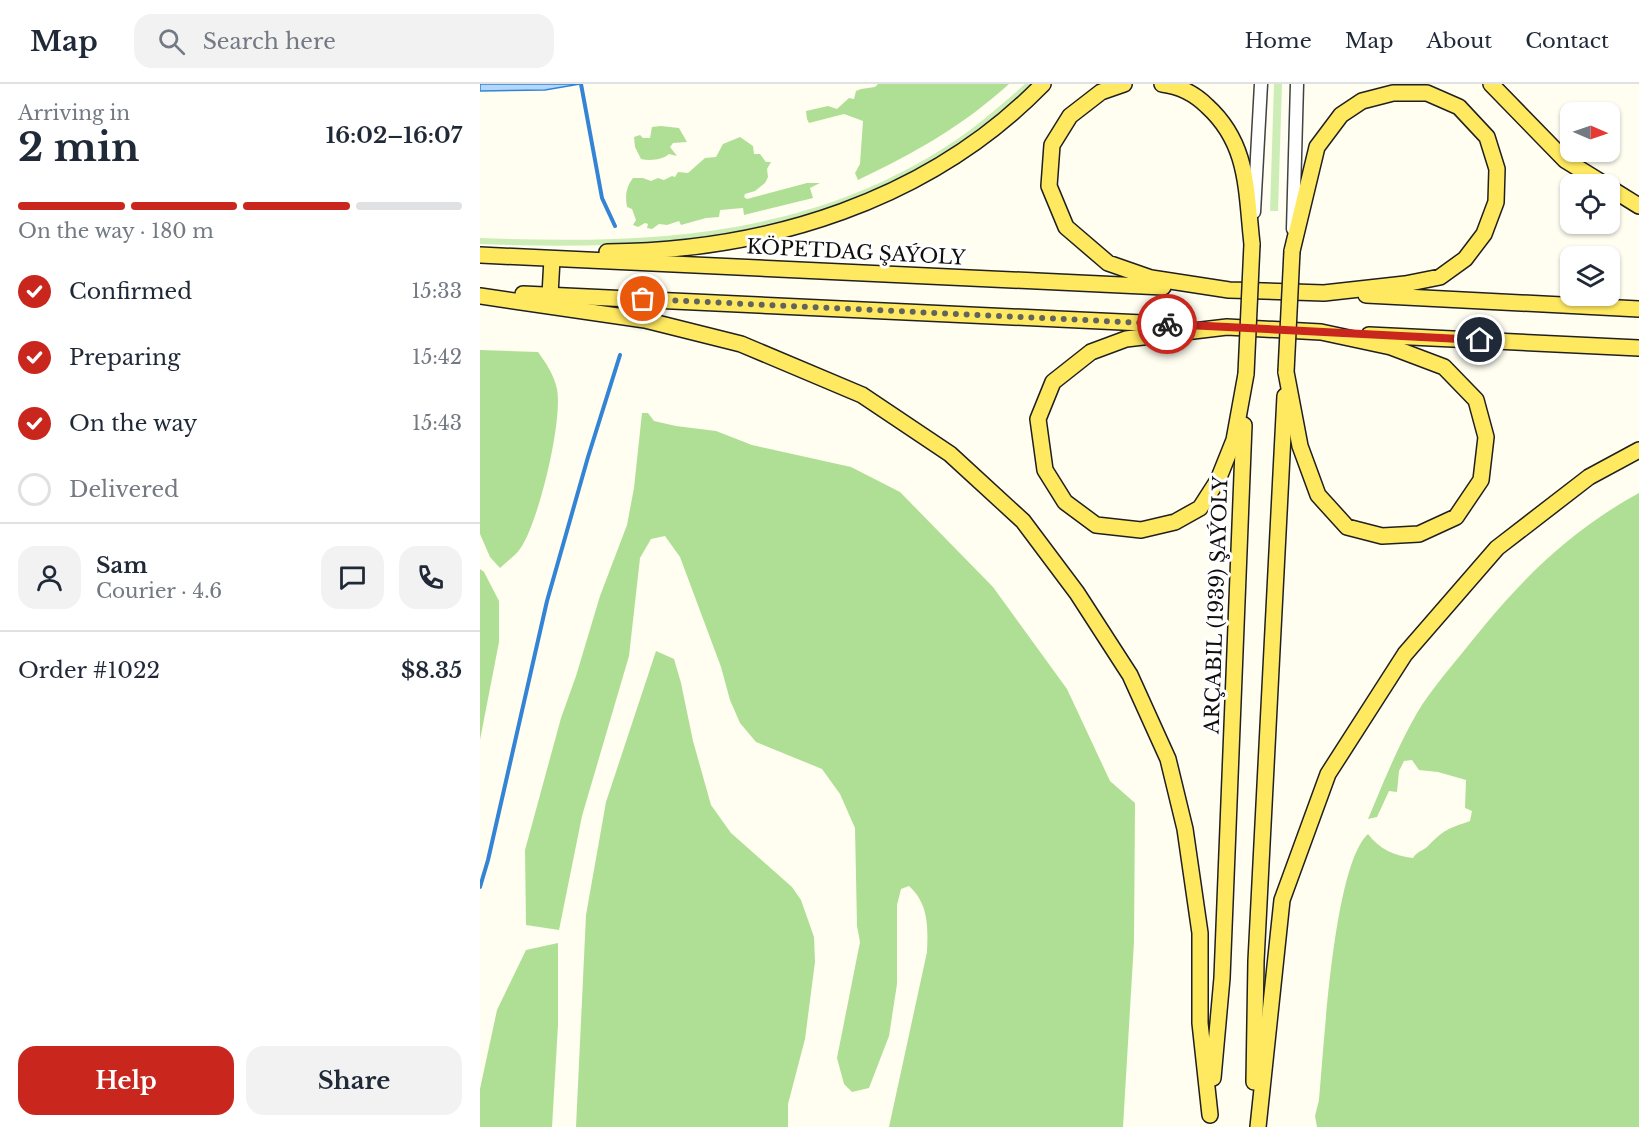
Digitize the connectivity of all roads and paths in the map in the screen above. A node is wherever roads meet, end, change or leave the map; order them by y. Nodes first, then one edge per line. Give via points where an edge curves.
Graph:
1 (1043, 84) edge
2 (1124, 84) edge
3 (1162, 84) edge
4 (1261, 84) edge
5 (1297, 84) edge
6 (1491, 84) edge
7 (1588, 174) edge
8 (1620, 195) edge
9 (1639, 207) edge
10 (1252, 244) junction
11 (1292, 251) junction
12 (480, 254) edge
13 (552, 258) junction
14 (1229, 290) junction
15 (1324, 293) junction
16 (480, 295) edge
17 (550, 295) junction
18 (1639, 309) edge
19 (1227, 327) junction
20 (1322, 332) junction
21 (1639, 348) edge
22 (1286, 372) junction
23 (1246, 374) junction
24 (1639, 450) edge
25 (1210, 1121) edge
26 (1256, 1127) edge

1 - 12 main road via 992,129 925,174 833,215 788,229 743,240 656,252
2 - 14 main road via 1101,92 1070,116 1052,145 1048,186 1066,227 1108,263 1151,278
3 - 10 main road via 1196,96 1233,136 1243,166
4 - 10 street, ARÇABIL (1939) ŞAÝOLY
5 - 11 street
6 - 7 main road via 1565,160
8 - 9 main road
10 - 23 main road, ARÇABIL (1939) ŞAÝOLY, bridge
11 - 15 main road via 1317,147 1341,115 1362,100 1393,93 1427,93 1459,107 1487,137 1497,169 1496,202 1484,234 1465,259 1440,277
11 - 22 main road, bridge
12 - 13 main road, KÖPETDAG ŞAÝOLY
13 - 14 main road, KÖPETDAG ŞAÝOLY
13 - 17 main road
14 - 15 main road
15 - 18 main road
16 - 17 main road
16 - 25 main road via 645,320 741,344 862,394 950,454 1023,521 1077,593 1130,675 1168,759 1185,829 1200,933 1200,1023
17 - 19 main road
19 - 20 main road
19 - 23 main road via 1126,339 1091,352 1053,382 1038,419 1045,470 1065,502 1096,525 1141,530 1175,522 1200,508 1218,480 1234,440
20 - 21 main road
20 - 22 main road via 1391,347 1444,367 1476,400 1486,437 1481,480 1456,517 1419,534 1382,536 1347,527 1318,495 1300,446
22 - 26 main road via 1256,961
23 - 25 main road, ARÇABIL (1939) ŞAÝOLY via 1222,978
24 - 26 main road via 1589,477 1497,548 1406,654 1328,774 1282,900

